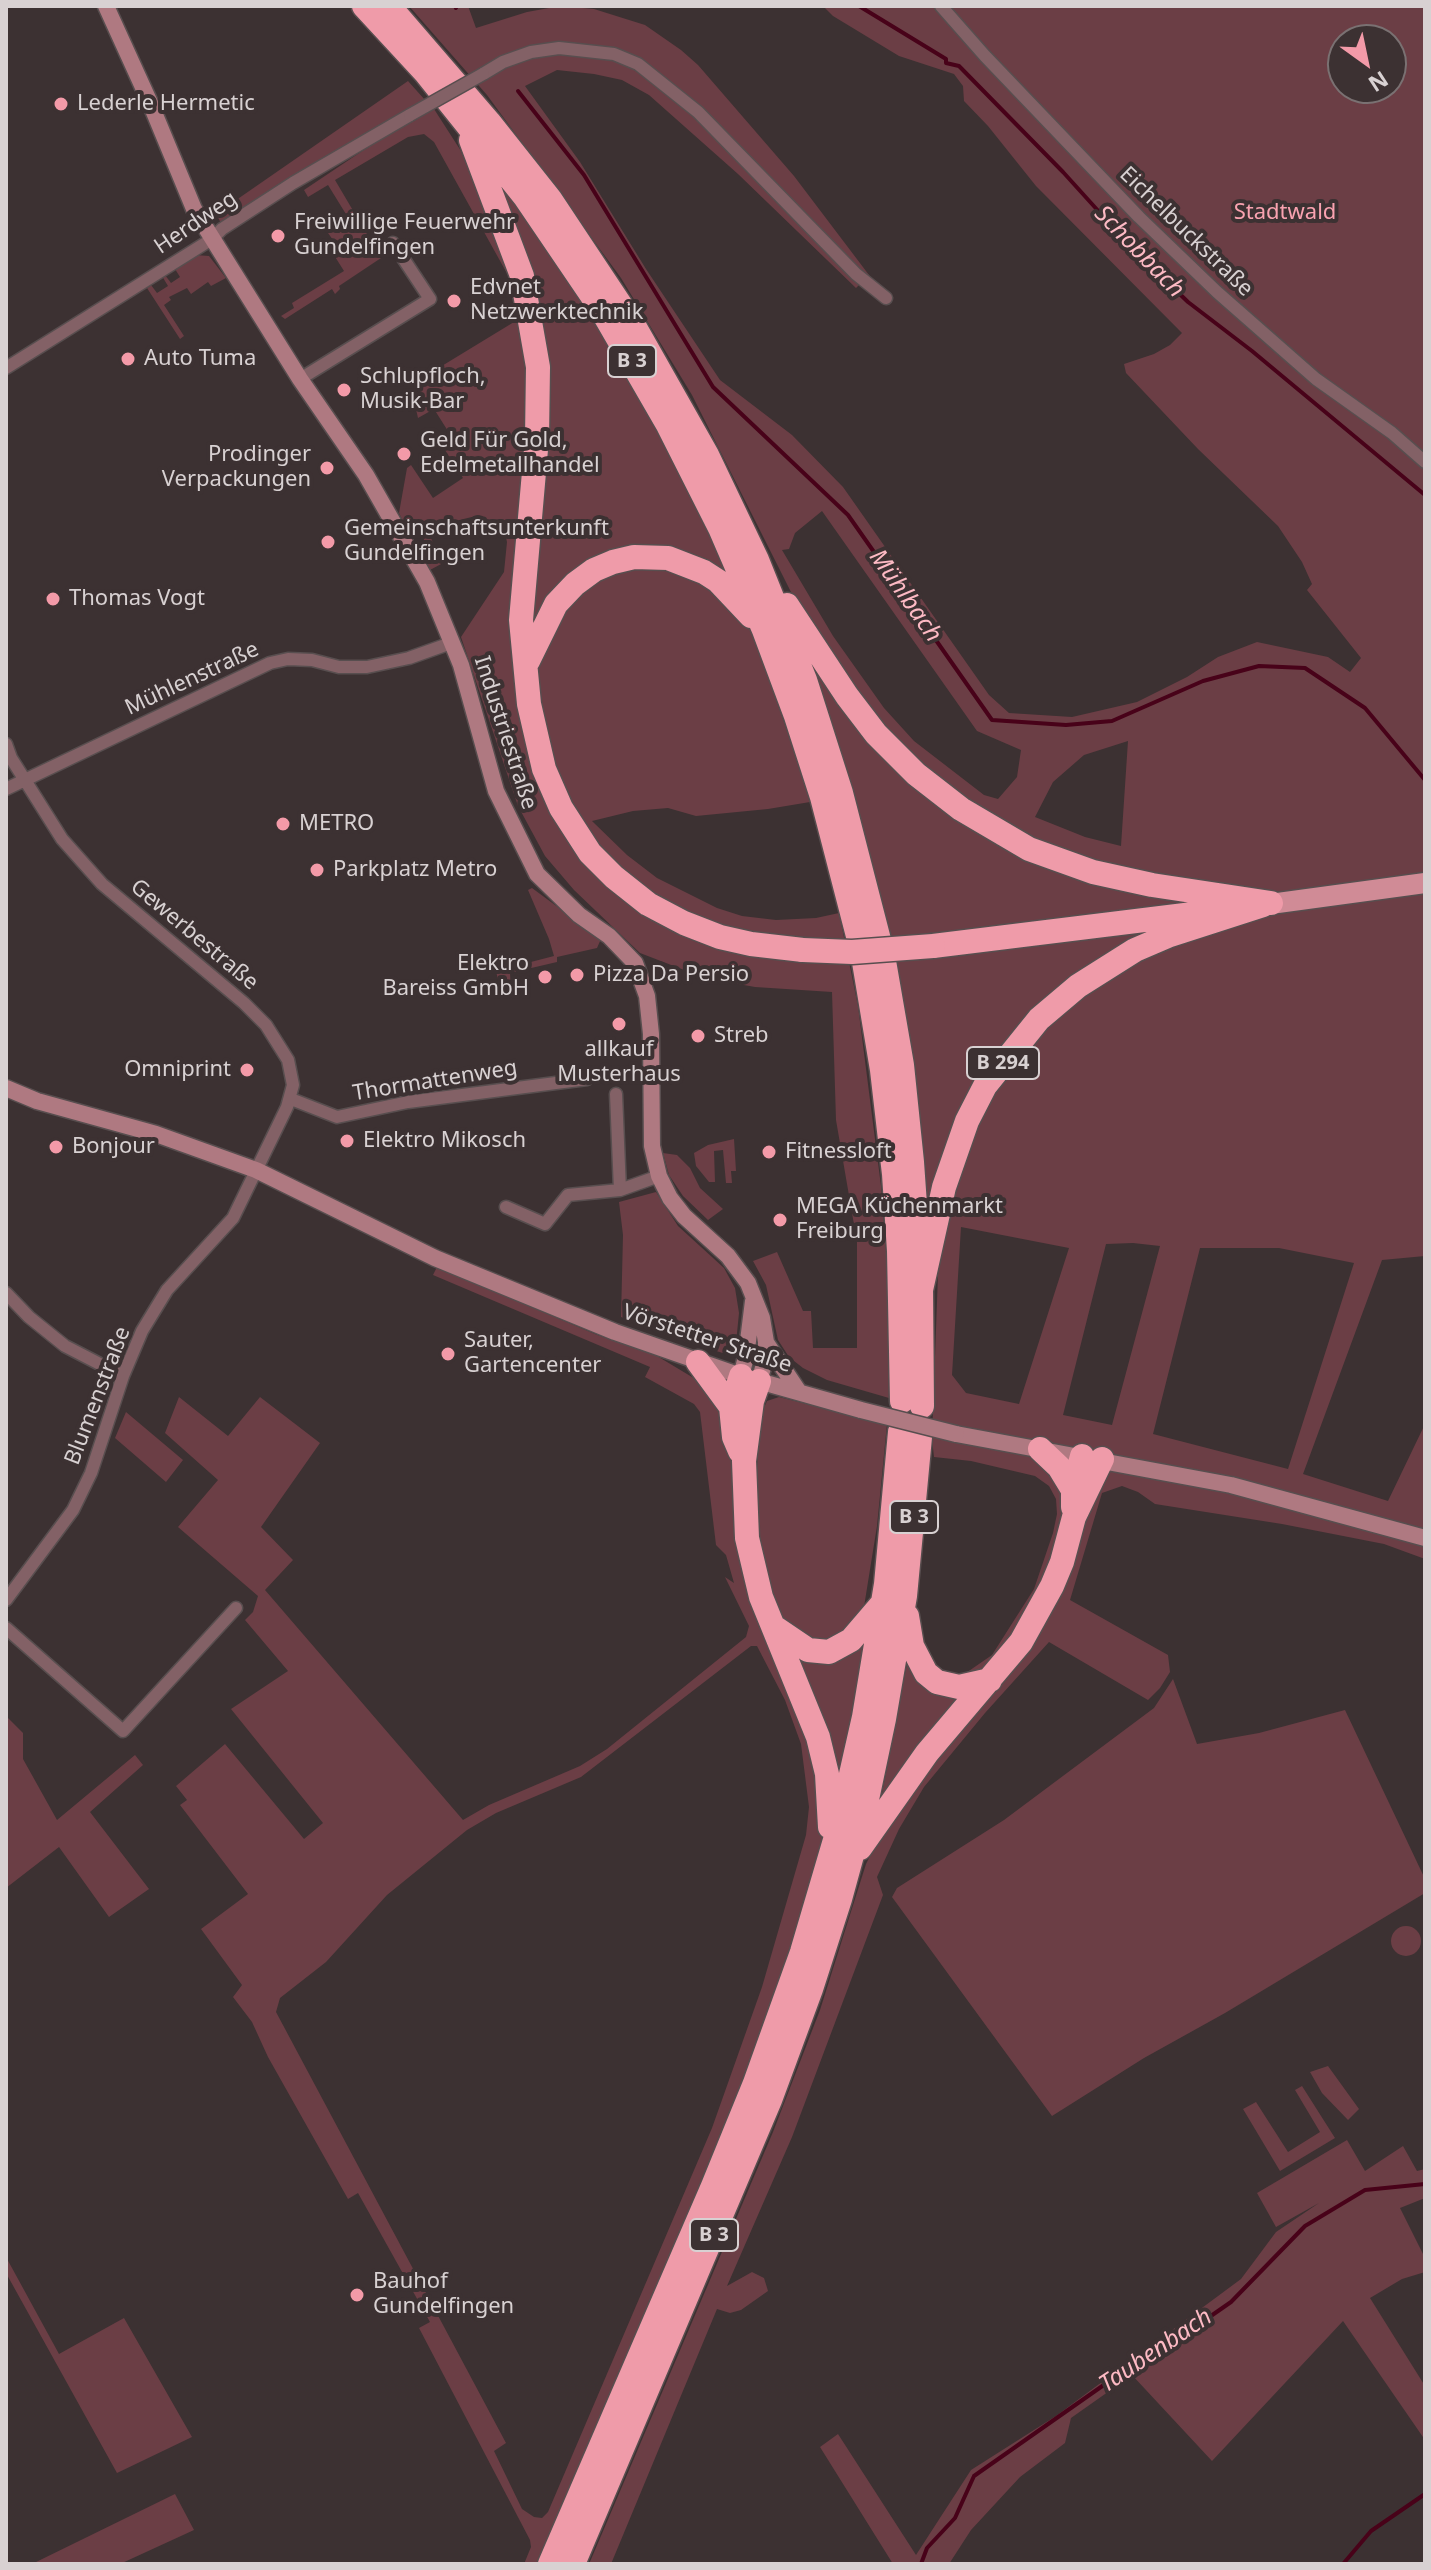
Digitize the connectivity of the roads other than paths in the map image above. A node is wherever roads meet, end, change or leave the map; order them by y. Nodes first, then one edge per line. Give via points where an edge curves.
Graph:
1 (106, 6) edge
2 (364, 6) edge
3 (389, 6) edge
4 (941, 6) edge
5 (461, 116) junction
6 (212, 239) junction
7 (393, 243) dead end
8 (886, 298) dead end
9 (6, 368) edge
10 (300, 379) junction
11 (1425, 462) edge
12 (757, 560) junction
13 (764, 630) junction
14 (451, 643) junction
15 (527, 664) junction
16 (6, 744) edge
17 (27, 782) junction
18 (6, 789) edge
19 (1425, 883) edge
20 (1271, 903) junction
21 (872, 951) junction
22 (587, 1079) dead end
23 (6, 1088) edge
24 (616, 1094) dead end
25 (291, 1099) junction
26 (256, 1170) junction
27 (659, 1176) junction
28 (620, 1190) junction
29 (506, 1207) dead end
30 (921, 1290) junction
31 (6, 1293) edge
32 (753, 1295) junction
33 (766, 1342) junction
34 (698, 1362) junction
35 (123, 1376) junction
36 (750, 1379) junction
37 (799, 1392) junction
38 (731, 1407) junction
39 (1040, 1449) junction
40 (1092, 1458) junction
41 (744, 1461) junction
42 (1073, 1490) junction
43 (1074, 1517) junction
44 (1425, 1538) edge
45 (905, 1596) junction
46 (6, 1600) edge
47 (881, 1605) junction
48 (236, 1608) dead end
49 (772, 1626) junction
50 (6, 1628) edge
51 (990, 1680) junction
52 (839, 1862) junction
53 (550, 2564) edge
54 (573, 2564) edge

1 - 6 street, Industriestraße
2 - 5 highway, B 3
3 - 12 highway, B 3 via 489,122 599,270 673,391
4 - 11 street, Eichelbuckstraße via 1139,217 1217,292 1316,379
5 - 13 highway, B 3 via 560,247 636,367 720,528
5 - 15 highway via 522,276 538,367 521,620
6 - 8 street, Herdweg, bridge via 293,183 503,62 531,52 588,49 638,64 698,112 856,274
6 - 9 street, Herdweg
6 - 10 street, Industriestraße
7 - 10 street via 430,299
10 - 14 street, Industriestraße via 366,475 427,582
12 - 20 highway via 876,734 961,809 1029,849 1093,872
12 - 21 highway, B 3 via 825,740
13 - 15 highway via 704,572 668,558 634,557 613,562 575,584 556,604
13 - 21 highway, B 3
14 - 17 street, Mühlenstraße via 367,667 288,659 270,663
14 - 27 street, Industriestraße via 496,791 537,874 635,963 647,996 652,1146
15 - 20 highway, B 294, bridge via 544,769 572,827 598,861 648,904 684,923 751,944 852,952
16 - 17 street, Gewerbestraße
17 - 18 street, Mühlenstraße
17 - 25 street, Gewerbestraße via 62,839 102,884 266,1025 288,1060
19 - 20 main road, B 294
20 - 30 highway, B 294 via 1135,950 1078,986 1039,1019 985,1086 967,1121 944,1187
21 - 30 highway, B 3 via 908,1114
21 - 30 highway, B 3 via 912,1403
22 - 25 street, Thormattenweg via 408,1102 337,1117
23 - 26 street, Vörstetter Straße
24 - 28 street
25 - 26 street
26 - 34 street, Vörstetter Straße via 435,1258
26 - 35 street, Blumenstraße via 233,1218 164,1295
27 - 28 street
27 - 32 street, Industriestraße via 684,1216 742,1272
28 - 29 street via 568,1195 545,1224
31 - 35 street via 65,1346
32 - 33 street, Industriestraße
32 - 36 street via 746,1357
33 - 36 street, Industriestraße via 766,1358
33 - 37 street
34 - 36 street, Vörstetter Straße
34 - 38 highway
35 - 46 street, Blumenstraße via 73,1510
36 - 37 street, Vörstetter Straße
36 - 38 highway
36 - 41 highway
37 - 39 street, Vörstetter Straße, bridge via 956,1434
38 - 41 highway via 734,1437
39 - 40 street, Vörstetter Straße
39 - 42 highway
40 - 42 highway
40 - 43 highway
40 - 44 street, Vörstetter Straße via 1231,1485
41 - 49 highway via 747,1538
42 - 43 highway
43 - 51 highway via 1052,1586 1021,1642
45 - 47 highway, B 3 via 910,1434
45 - 51 highway via 912,1646 926,1673 959,1687
45 - 52 highway, B 3 via 884,1719
47 - 49 highway via 851,1640 829,1652 808,1650
47 - 52 highway, B 3
48 - 50 street via 123,1731
49 - 52 highway via 818,1737
51 - 52 highway
52 - 53 highway, B 3 via 755,2083
52 - 54 highway, B 3 via 811,1989 770,2100

